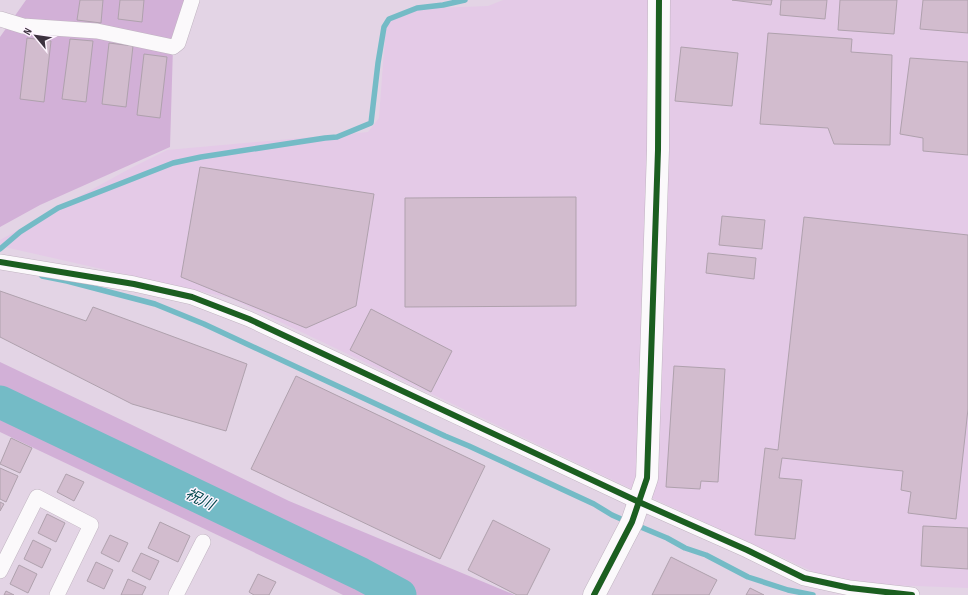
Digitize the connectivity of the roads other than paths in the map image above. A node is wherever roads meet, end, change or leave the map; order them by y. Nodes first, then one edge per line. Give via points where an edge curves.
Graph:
1 (192, 0) edge
2 (659, 0) edge
3 (0, 19) edge
4 (0, 262) edge
5 (639, 502) junction
6 (203, 542) dead end
7 (0, 571) edge
8 (57, 595) edge
9 (176, 595) edge
10 (594, 595) edge
11 (912, 595) edge

1 - 3 street via 178,43 173,47 97,31 23,26
2 - 5 street via 658,150 647,478
4 - 5 street via 134,284 192,297 249,319
5 - 10 street via 632,522
5 - 11 street via 804,578 850,588
6 - 9 street
7 - 8 street via 37,497 91,525

